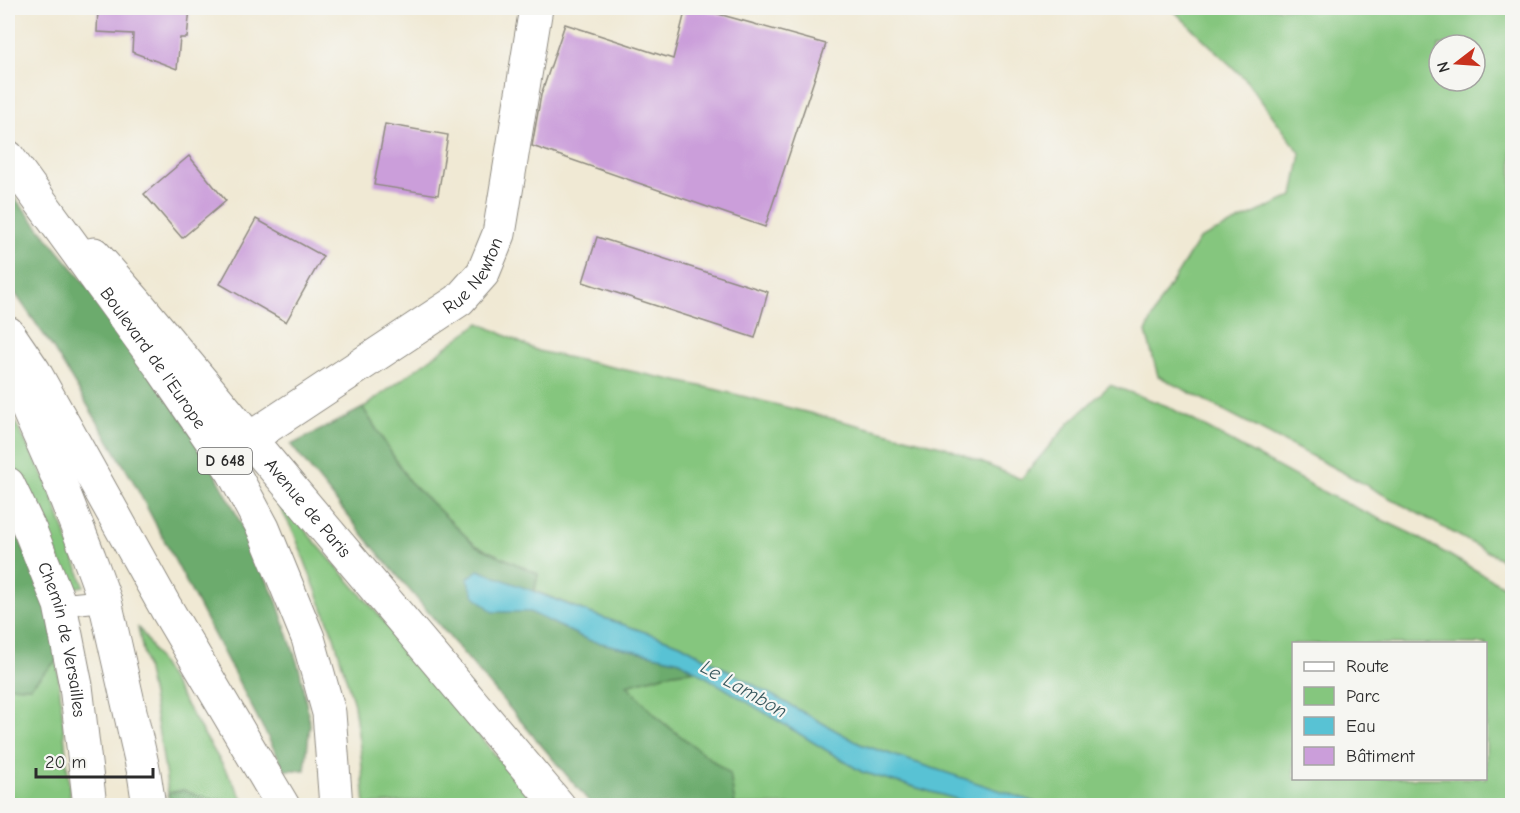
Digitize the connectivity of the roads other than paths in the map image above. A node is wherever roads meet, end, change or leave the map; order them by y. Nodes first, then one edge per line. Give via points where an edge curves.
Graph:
1 (536, 8) edge
2 (10, 160) edge
3 (8, 333) edge
4 (8, 367) edge
5 (248, 437) junction
6 (8, 484) edge
7 (90, 806) edge
8 (148, 806) edge
9 (283, 806) edge
10 (336, 806) edge
11 (559, 806) edge

1 - 5 main road, Rue Newton via 499,234 483,273 459,300
2 - 5 main road, Avenue de Paris / D 648 via 136,302
2 - 10 main road, Boulevard de l'Europe / D 648 via 168,377 233,472 263,528 308,638 329,713
3 - 9 main road via 34,371 166,608
4 - 8 main road via 56,473 105,601
5 - 11 main road, Avenue de Paris / D 648
6 - 7 main road, Chemin de Versailles via 30,530 75,603 76,686

